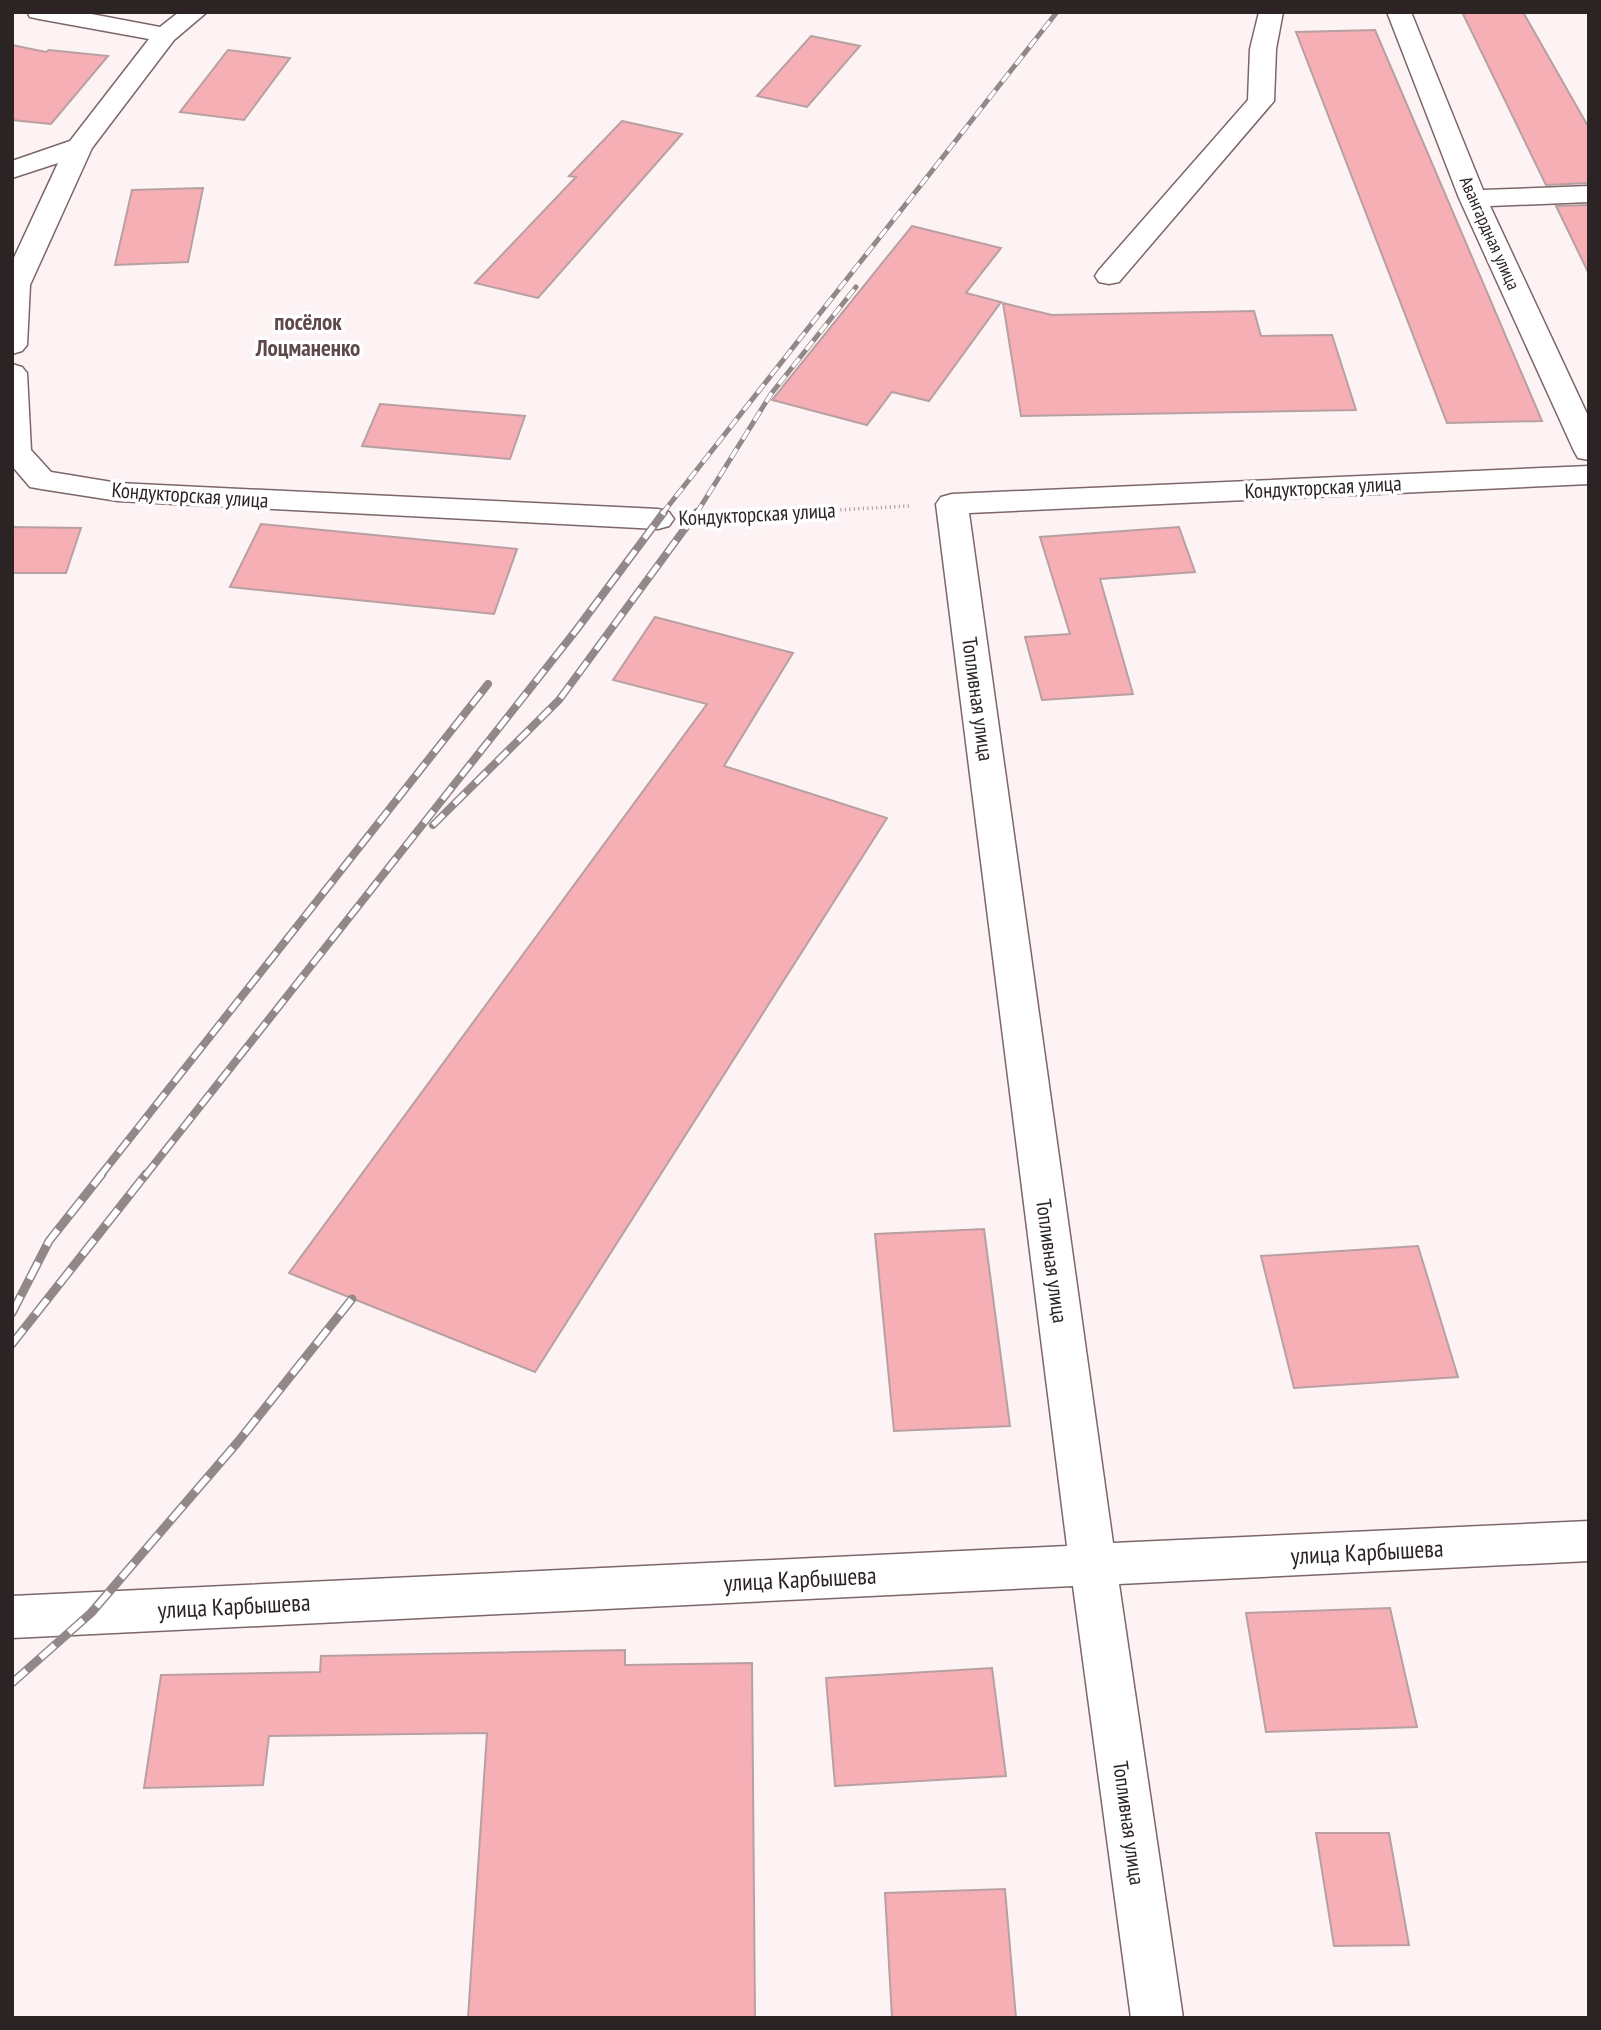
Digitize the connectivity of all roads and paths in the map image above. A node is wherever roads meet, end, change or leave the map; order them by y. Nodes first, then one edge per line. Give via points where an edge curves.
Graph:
1 (38, 12) edge
2 (195, 12) edge
3 (1271, 12) edge
4 (1399, 12) edge
5 (165, 35) junction
6 (79, 147) junction
7 (12, 170) edge
8 (1589, 194) edge
9 (1473, 198) junction
10 (1109, 276) dead end
11 (12, 345) edge
12 (12, 373) edge
13 (1589, 451) edge
14 (1589, 475) edge
15 (952, 504) junction
16 (658, 519) joint
17 (1589, 1541) edge
18 (1093, 1565) junction
19 (12, 1617) edge
20 (1157, 2018) edge

1 - 5 street
2 - 5 street
3 - 10 street via 1263,49 1261,101
4 - 9 street, Авангардная улица
5 - 6 street
6 - 7 street
6 - 11 street via 16,285
8 - 9 street
9 - 13 street, Авангардная улица
12 - 16 street, Кондукторская улица via 16,451 41,480 118,492
14 - 15 street, Кондукторская улица
15 - 16 path, Кондукторская улица
15 - 18 street, Топливная улица
17 - 18 street, улица Карбышева
18 - 19 street, улица Карбышева
18 - 20 street, Топливная улица

